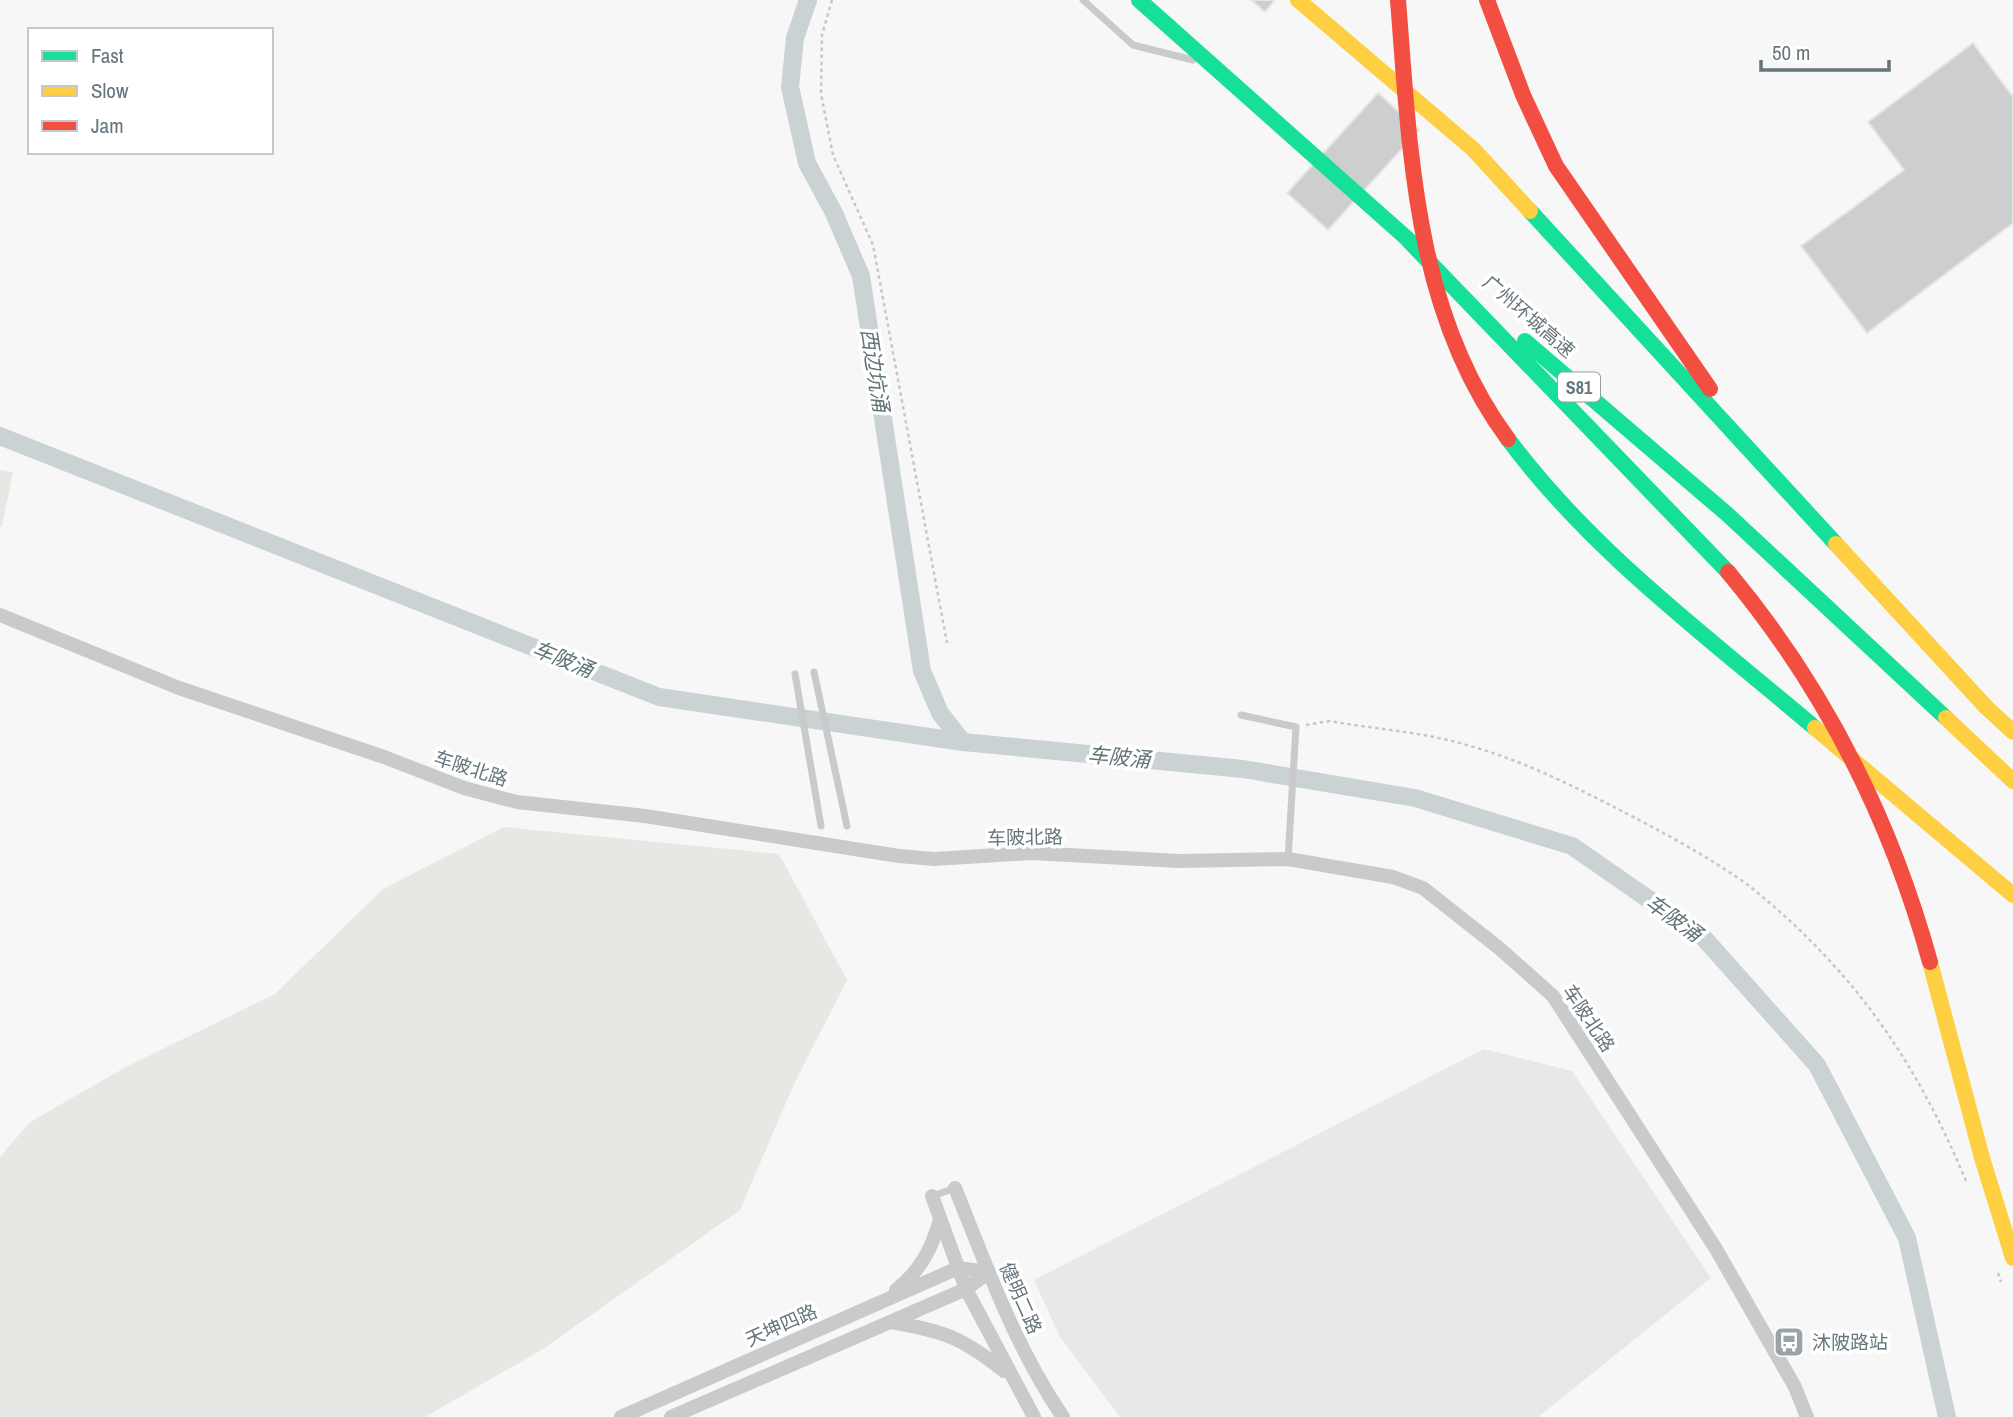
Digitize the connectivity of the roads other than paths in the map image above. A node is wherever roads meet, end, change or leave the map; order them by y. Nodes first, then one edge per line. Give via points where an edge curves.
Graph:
1 (1083, 0) edge
2 (1139, 0) edge
3 (1298, 0) edge
4 (1398, 0) edge
5 (1487, 0) edge
6 (1211, 64) junction
7 (1409, 241) junction
8 (1764, 467) junction
9 (0, 615) edge
10 (814, 672) dead end
11 (795, 674) dead end
12 (1241, 715) dead end
13 (2013, 732) edge
14 (2013, 781) edge
15 (821, 826) dead end
16 (846, 826) dead end
17 (1288, 859) junction
18 (2013, 895) edge
19 (955, 1188) joint
20 (932, 1196) joint
21 (940, 1219) junction
22 (2013, 1258) edge
23 (958, 1268) junction
24 (989, 1272) junction
25 (966, 1289) junction
26 (882, 1301) junction
27 (889, 1322) junction
28 (1010, 1376) junction
29 (621, 1417) edge
30 (671, 1417) edge
31 (1034, 1417) edge
32 (1063, 1417) edge
33 (1807, 1417) edge

1 - 6 lane via 1133,45
2 - 6 highway, 广州环城高速 / S81
3 - 8 highway via 1473,149
4 - 18 highway via 1410,156 1422,230 1442,312 1492,418 1551,495 1586,529
5 - 8 highway via 1556,166
6 - 7 highway, 广州环城高速 / S81
7 - 14 highway, 广州环城高速 / S81 via 1727,513
7 - 22 highway via 1721,564 1766,618 1821,700 1868,789 1896,856
8 - 13 highway
9 - 17 street, 车陂北路 via 179,688 464,788 517,802 934,859 1032,853 1179,860
10 - 16 lane
11 - 15 lane
12 - 17 lane via 1296,727
17 - 33 street, 车陂北路 via 1393,877 1423,888 1553,996 1716,1250 1795,1387
19 - 20 lane
19 - 24 street, 健明二路
20 - 21 street
21 - 23 street
21 - 26 street via 920,1267
23 - 24 street
23 - 25 street
23 - 26 street, 天坤四路
24 - 25 street
24 - 32 street, 健明二路 via 1030,1365
25 - 27 street
25 - 28 street
26 - 29 street, 天坤四路
27 - 28 street via 962,1340
27 - 30 street
28 - 31 street

